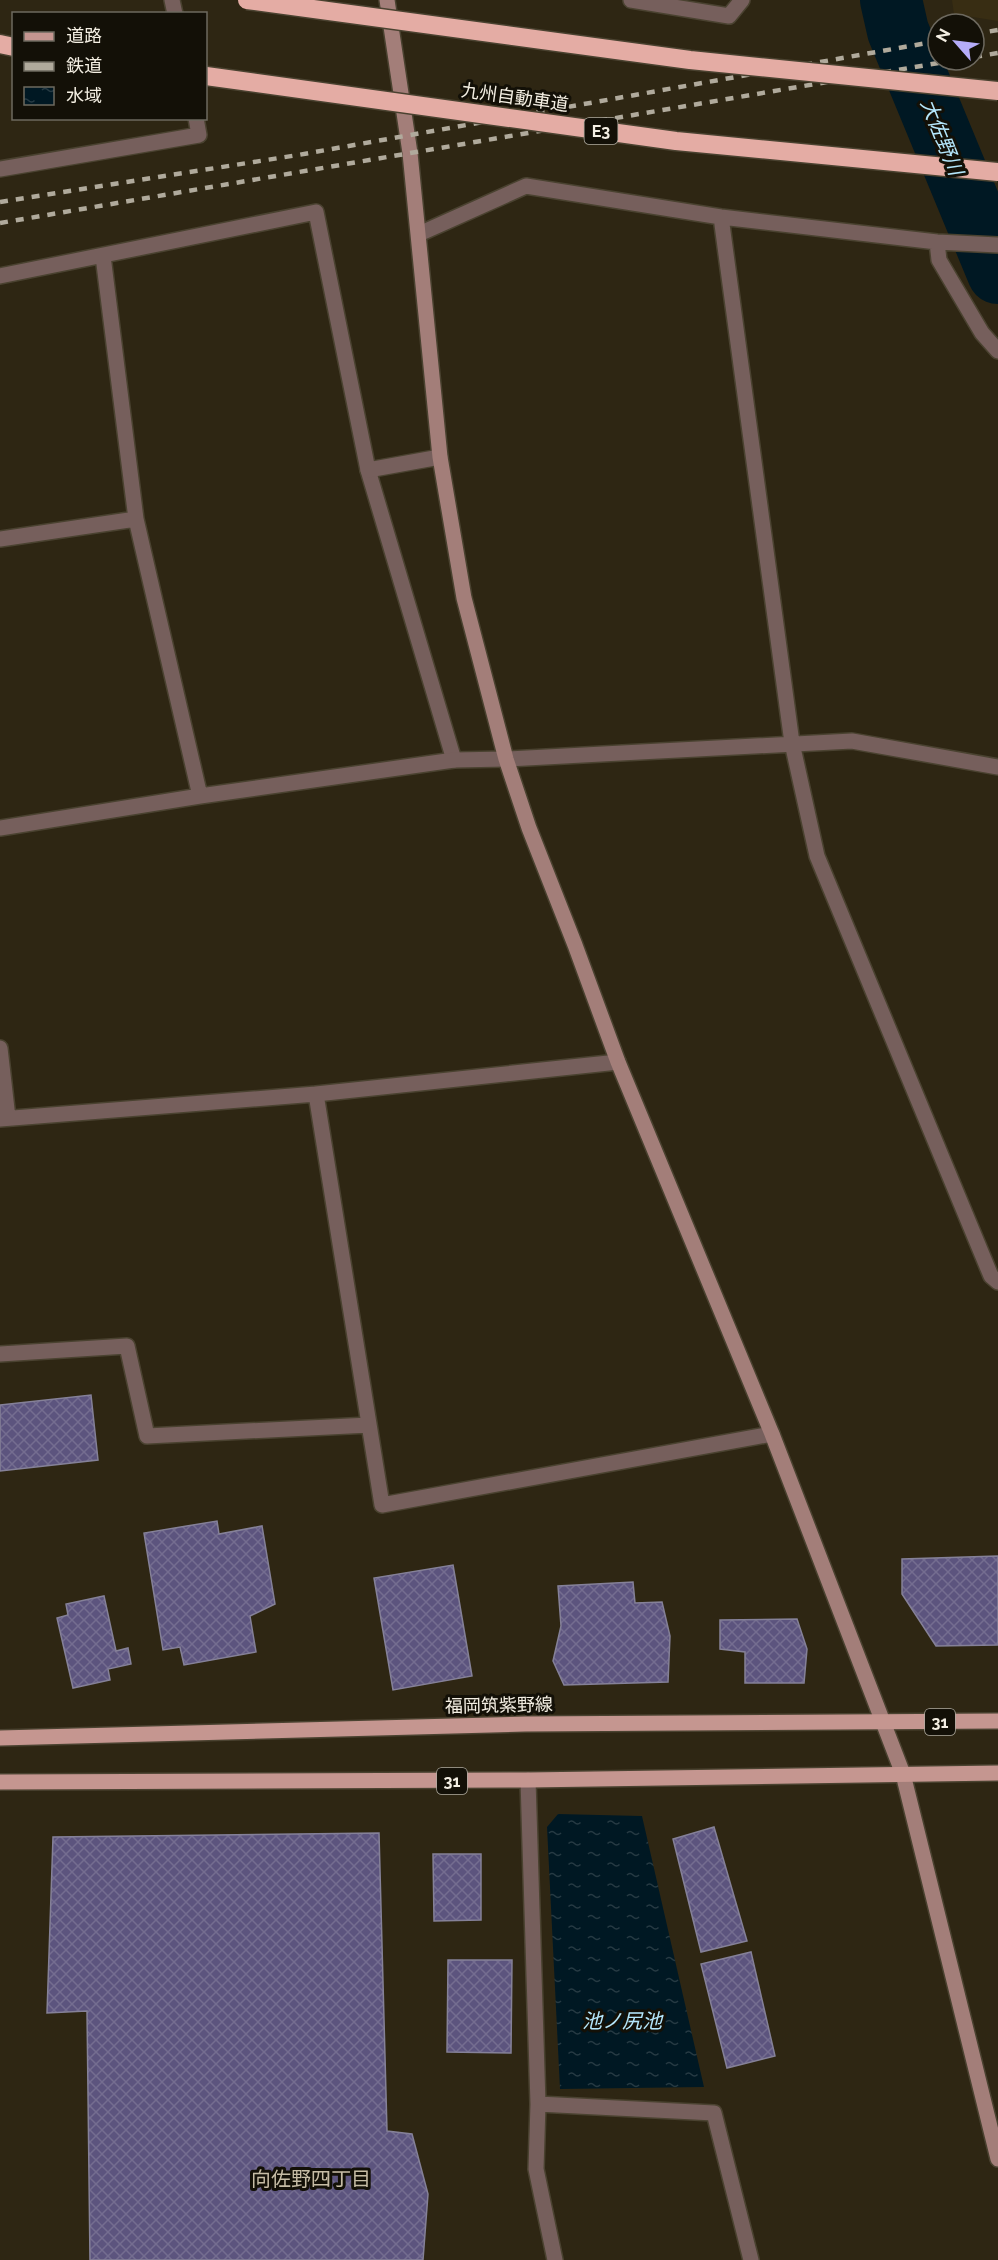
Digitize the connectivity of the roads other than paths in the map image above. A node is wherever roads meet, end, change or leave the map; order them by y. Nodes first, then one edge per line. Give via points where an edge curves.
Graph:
1 (247, 0) edge
2 (387, 0) edge
3 (631, 0) edge
4 (742, 0) edge
5 (207, 76) edge
6 (998, 91) edge
7 (196, 120) edge
8 (0, 169) edge
9 (998, 172) edge
10 (721, 217) junction
11 (419, 234) junction
12 (937, 242) junction
13 (998, 244) edge
14 (103, 256) junction
15 (0, 276) edge
16 (998, 351) edge
17 (440, 457) junction
18 (368, 470) junction
19 (136, 519) junction
20 (0, 540) edge
21 (792, 743) junction
22 (506, 759) junction
23 (454, 760) junction
24 (998, 766) edge
25 (200, 796) junction
26 (0, 828) edge
27 (0, 1048) edge
28 (618, 1062) junction
29 (316, 1094) junction
30 (4, 1118) edge
31 (998, 1282) edge
32 (0, 1353) edge
33 (369, 1425) junction
34 (772, 1434) junction
35 (998, 1721) edge
36 (883, 1722) junction
37 (0, 1738) edge
38 (998, 1773) edge
39 (903, 1774) junction
40 (528, 1780) junction
41 (0, 1782) edge
42 (538, 2104) junction
43 (998, 2159) edge
44 (555, 2260) edge
45 (751, 2260) edge

1 - 6 highway, bridge via 690,60
2 - 11 street
3 - 4 street via 729,16
5 - 9 highway, 九州自動車道 / E3, bridge via 676,141
7 - 8 street via 199,135
10 - 11 street via 526,186
10 - 12 street
10 - 21 street
11 - 17 street
12 - 13 street
12 - 16 street via 939,260 982,333
14 - 15 street
14 - 18 street via 316,212
14 - 19 street
17 - 18 street
17 - 22 street via 464,598
18 - 23 street
19 - 20 street
19 - 25 street
21 - 22 street
21 - 24 street via 852,741
21 - 31 street via 817,856 991,1276
22 - 23 street
22 - 28 street
23 - 25 street
25 - 26 street
27 - 30 street
28 - 29 street
28 - 34 street
29 - 30 street
29 - 33 street
32 - 33 street via 127,1346 147,1436
33 - 34 street via 382,1505
34 - 36 street
35 - 36 main road, 福岡筑紫野線 / 31
36 - 37 main road, 福岡筑紫野線 / 31 via 525,1724
36 - 39 street
38 - 39 main road, 31
39 - 40 main road, 31
39 - 43 street
40 - 41 main road, 31
40 - 42 street
42 - 44 street via 536,2169
42 - 45 street via 714,2113

